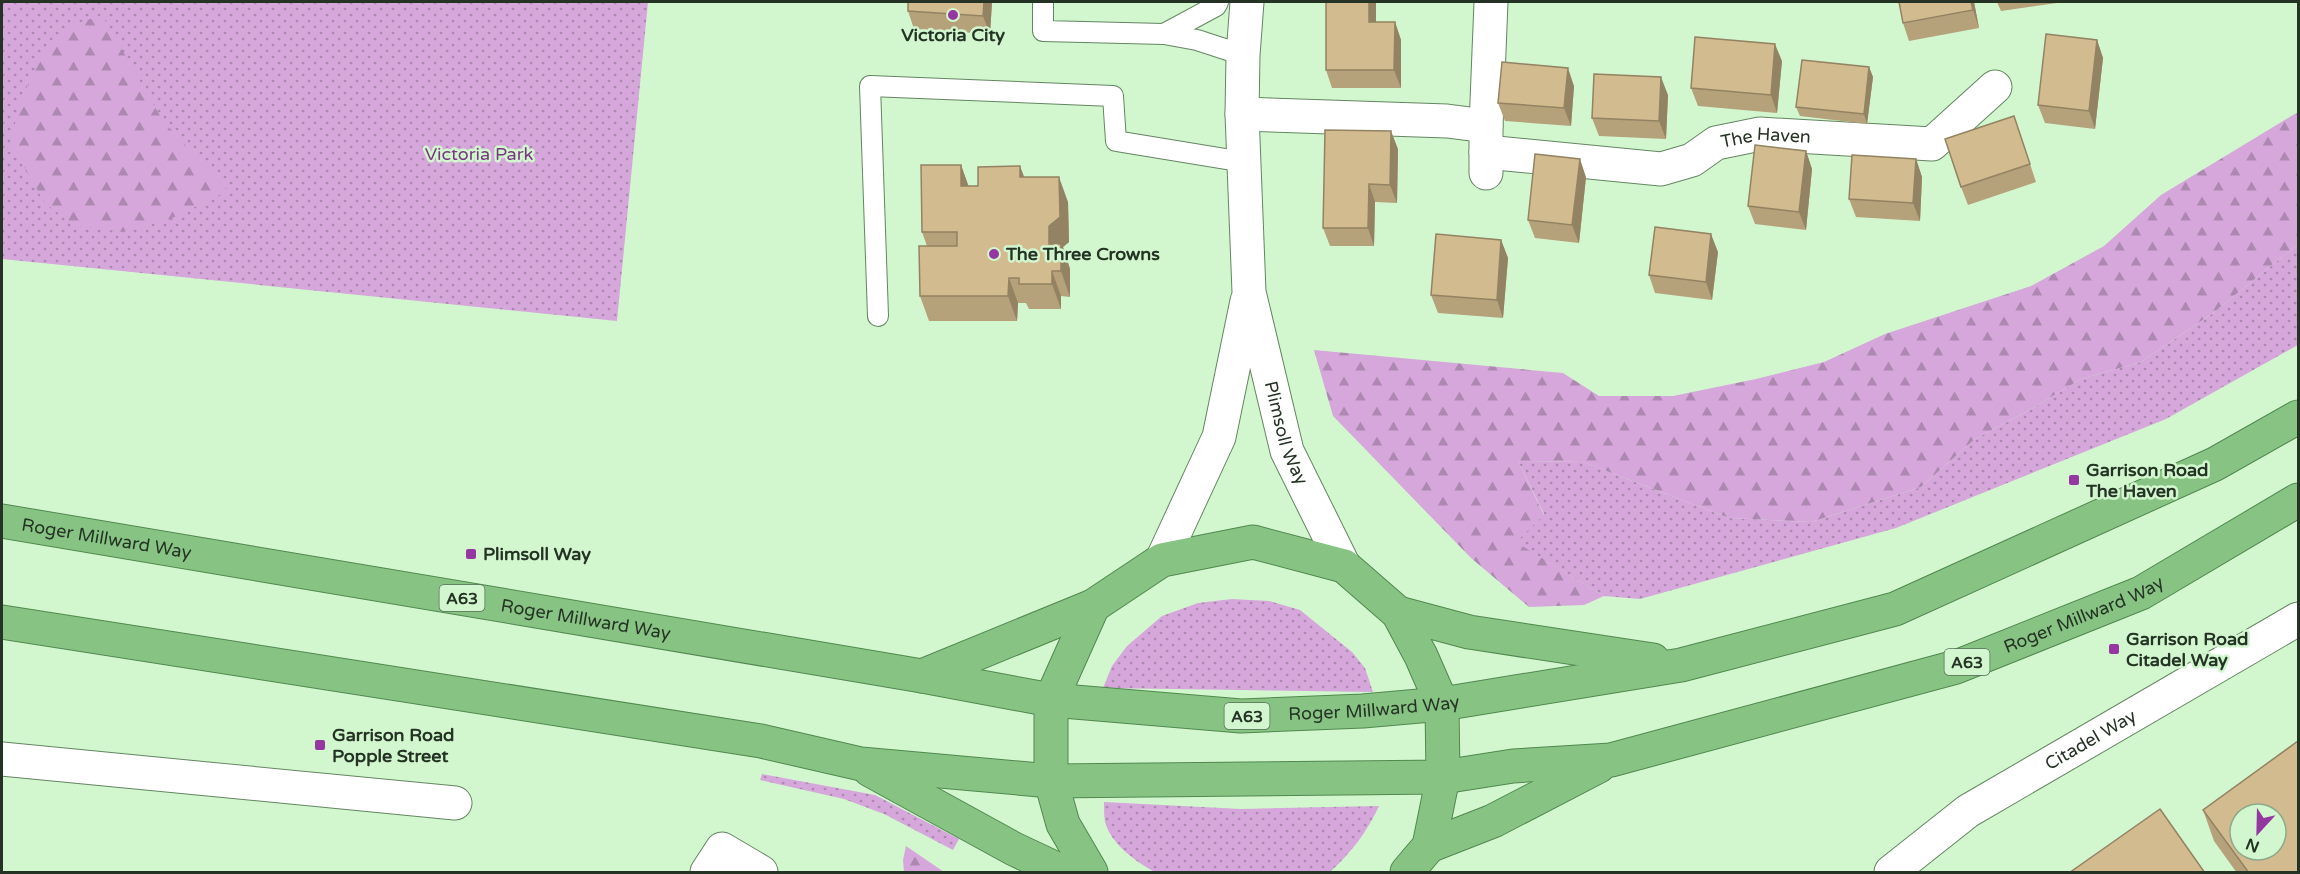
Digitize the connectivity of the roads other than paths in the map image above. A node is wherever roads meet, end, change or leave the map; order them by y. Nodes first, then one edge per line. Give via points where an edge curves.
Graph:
1 (1043, 2) edge
2 (1218, 2) edge
3 (1247, 2) edge
4 (1491, 2) edge
5 (1164, 34) junction
6 (1243, 55) junction
7 (1995, 87) dead end
8 (1242, 114) junction
9 (1486, 150) junction
10 (1244, 162) junction
11 (1249, 292) junction
12 (878, 316) dead end
13 (2298, 417) edge
14 (2298, 500) edge
15 (2, 521) edge
16 (1162, 560) junction
17 (1344, 566) junction
18 (1093, 606) junction
19 (1398, 613) junction
20 (2298, 619) edge
21 (2, 622) edge
22 (1681, 665) junction
23 (922, 676) junction
24 (1051, 700) junction
25 (1442, 705) junction
26 (2, 759) edge
27 (1611, 760) junction
28 (861, 764) junction
29 (1443, 777) junction
30 (1051, 781) junction
31 (455, 803) dead end
32 (1429, 846) junction
33 (707, 873) edge
34 (761, 873) edge
35 (1063, 873) edge
36 (1091, 873) edge
37 (1407, 873) edge
38 (1892, 873) edge

1 - 5 lane via 1043,31
2 - 5 lane
3 - 6 street, Plimsoll Way
4 - 9 street
5 - 6 lane
6 - 8 street, Plimsoll Way
7 - 9 street, The Haven via 1932,144 1760,134 1716,143 1692,160 1661,169
8 - 9 street, The Haven via 1446,121
8 - 10 street, Plimsoll Way
10 - 11 street, Plimsoll Way
10 - 12 lane via 1116,141 1113,96 870,86
11 - 16 street, Plimsoll Way via 1220,436
11 - 17 street, Plimsoll Way via 1287,451
13 - 22 highway, Roger Millward Way / A63 via 2215,464 1894,609
14 - 27 highway, Roger Millward Way / A63 via 2141,593 1956,667
15 - 23 highway, Roger Millward Way / A63
16 - 17 highway via 1253,542
16 - 18 highway
17 - 19 highway
18 - 23 highway
18 - 24 highway
19 - 22 highway, Roger Millward Way / A63 via 1469,632
19 - 25 highway
20 - 38 street, Citadel Way via 1968,811
21 - 28 highway, Roger Millward Way / A63 via 760,741
22 - 25 highway, Roger Millward Way / A63
23 - 24 highway, Roger Millward Way / A63
24 - 25 highway, Roger Millward Way / A63 via 1241,716
24 - 30 highway
25 - 29 highway
26 - 31 street
27 - 29 highway, Roger Millward Way / A63 via 1513,766
27 - 32 highway, Roger Millward Way / A63 via 1493,821
28 - 30 highway, Roger Millward Way / A63
28 - 35 highway, Roger Millward Way / A63
29 - 30 highway, Roger Millward Way / A63
29 - 32 highway
30 - 36 highway via 1063,824
32 - 37 highway
33 - 34 street via 722,849

